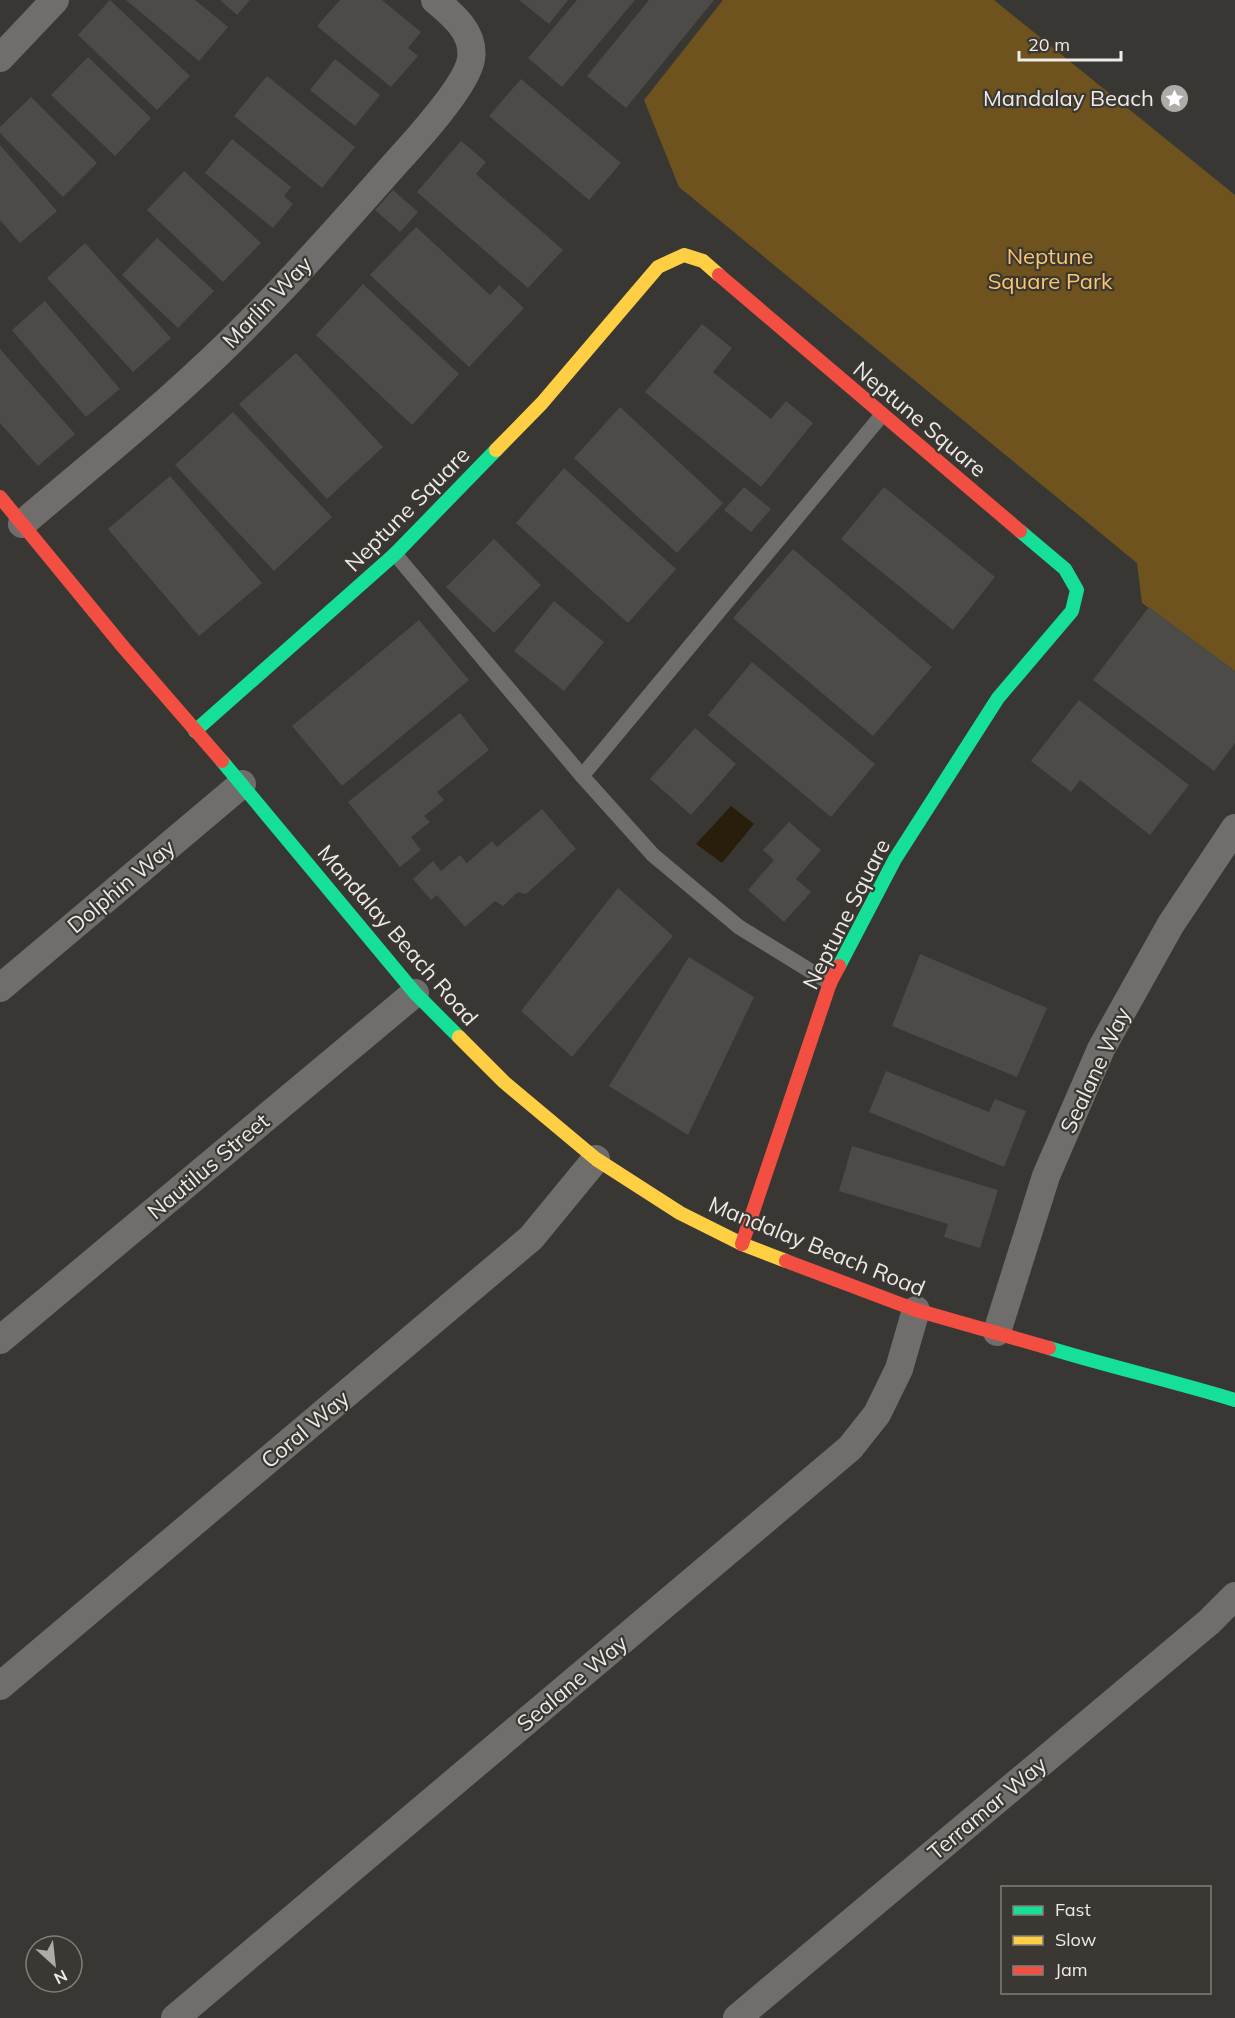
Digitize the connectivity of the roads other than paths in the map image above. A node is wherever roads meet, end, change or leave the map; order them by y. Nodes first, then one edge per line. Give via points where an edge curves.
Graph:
1 (55, 0) edge
2 (435, 0) edge
3 (0, 58) edge
4 (882, 416) junction
5 (8, 510) edge
6 (395, 554) junction
7 (195, 731) junction
8 (582, 776) junction
9 (242, 784) junction
10 (1235, 828) edge
11 (830, 983) junction
12 (0, 988) edge
13 (415, 993) junction
14 (596, 1159) junction
15 (742, 1244) junction
16 (916, 1310) junction
17 (998, 1332) junction
18 (0, 1340) edge
19 (1235, 1400) edge
20 (1235, 1596) edge
21 (0, 1686) edge
22 (175, 2018) edge
23 (737, 2018) edge

1 - 3 street
2 - 5 street, Marlin Way via 463,28 471,47 471,61 464,79 426,130 257,315 193,377
4 - 6 street, Neptune Square via 703,261 684,255 658,267 542,403
4 - 8 lane
4 - 11 street, Neptune Square via 1065,568 1077,590 1072,611 998,698 895,859
5 - 7 street, Mandalay Beach Road
6 - 7 street, Neptune Square
6 - 8 lane
7 - 9 street, Mandalay Beach Road
8 - 11 lane via 653,855 739,927
9 - 12 street, Dolphin Way
9 - 13 street, Mandalay Beach Road
10 - 17 street, Sealane Way via 1171,924 1101,1049 1046,1176
11 - 15 street, Neptune Square
13 - 14 street, Mandalay Beach Road via 504,1082
13 - 18 street, Nautilus Street
14 - 15 street, Mandalay Beach Road via 680,1213
14 - 21 street, Coral Way via 531,1238
15 - 16 street, Mandalay Beach Road
16 - 17 street, Mandalay Beach Road
16 - 22 street, Sealane Way via 899,1369 877,1414 850,1448
17 - 19 street, Mandalay Beach Road
20 - 23 street, Terramar Way via 1209,1622

